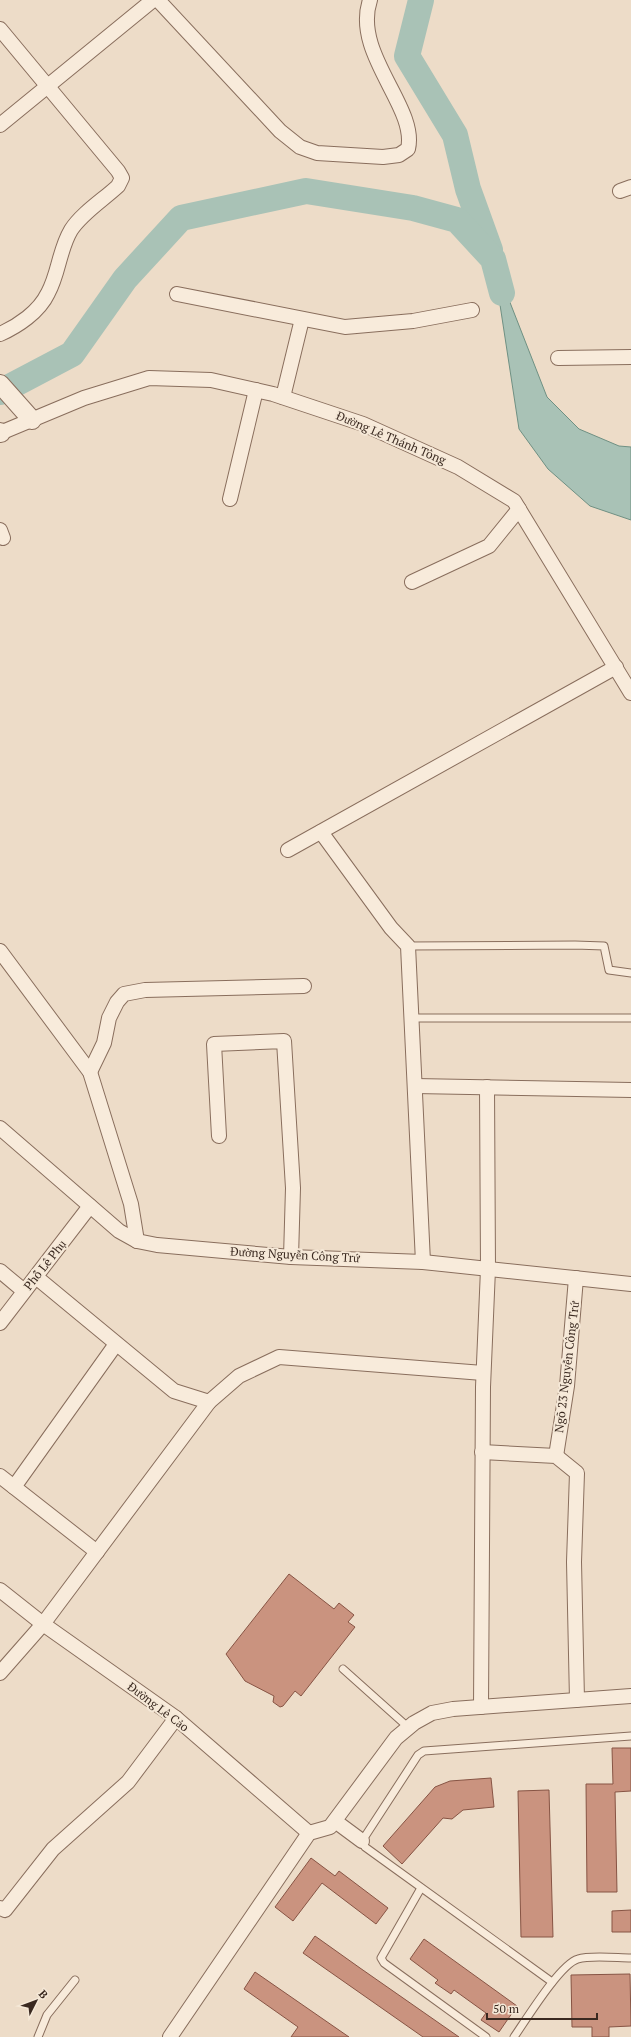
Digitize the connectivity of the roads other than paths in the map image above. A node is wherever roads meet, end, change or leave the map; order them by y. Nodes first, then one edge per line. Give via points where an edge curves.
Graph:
1 (153, 0) edge
2 (158, 0) edge
3 (370, 0) edge
4 (0, 29) edge
5 (48, 86) junction
6 (0, 125) edge
7 (177, 294) dead end
8 (472, 310) dead end
9 (302, 320) junction
10 (0, 334) edge
11 (631, 357) edge
12 (558, 358) dead end
13 (0, 384) edge
14 (256, 390) junction
15 (283, 397) junction
16 (32, 420) junction
17 (0, 432) edge
18 (230, 499) dead end
19 (519, 509) junction
20 (412, 582) dead end
21 (616, 667) junction
22 (631, 693) edge
23 (321, 832) junction
24 (288, 850) dead end
25 (408, 946) junction
26 (0, 951) edge
27 (631, 973) edge
28 (304, 986) dead end
29 (412, 1018) junction
30 (631, 1018) edge
31 (90, 1072) junction
32 (415, 1086) junction
33 (487, 1087) junction
34 (631, 1090) edge
35 (0, 1128) edge
36 (219, 1136) dead end
37 (90, 1206) junction
38 (136, 1241) junction
39 (291, 1257) junction
40 (422, 1262) junction
41 (488, 1269) junction
42 (0, 1271) edge
43 (36, 1277) junction
44 (576, 1278) junction
45 (631, 1284) edge
46 (24, 1291) junction
47 (0, 1323) edge
48 (116, 1344) junction
49 (484, 1374) junction
50 (209, 1402) junction
51 (482, 1452) junction
52 (556, 1456) junction
53 (0, 1476) edge
54 (14, 1487) junction
55 (97, 1552) junction
56 (0, 1590) edge
57 (43, 1624) junction
58 (343, 1669) dead end
59 (0, 1673) edge
60 (631, 1696) edge
61 (577, 1700) junction
62 (481, 1707) junction
63 (176, 1718) junction
64 (409, 1728) junction
65 (631, 1736) edge
66 (335, 1821) junction
67 (309, 1833) junction
68 (362, 1841) junction
69 (421, 1888) junction
70 (0, 1908) edge
71 (631, 1958) edge
72 (75, 1980) dead end
73 (552, 1982) junction
74 (38, 2037) edge
75 (170, 2037) edge
76 (486, 2037) edge
77 (514, 2037) edge

1 - 5 street
2 - 3 street via 280,131 300,146 317,153 383,157 399,155 408,149 410,138 402,114 376,60 368,32 367,9
4 - 5 street
5 - 6 street
5 - 10 street via 122,178 118,186 72,228 62,245 48,294 39,306 17,326
7 - 9 street
8 - 9 street via 412,321 345,327
9 - 15 street
11 - 12 street
13 - 16 street
14 - 15 street, Đường Lê Thánh Tông
14 - 16 street, Đường Lê Thánh Tông via 211,380 149,378 84,398
14 - 18 street
15 - 19 street, Đường Lê Thánh Tông via 363,424 458,467 514,501
16 - 17 street, Đường Lê Thánh Tông
19 - 20 street via 489,546
19 - 21 street, Đường Lê Thánh Tông
21 - 22 street, Đường Lê Thánh Tông
21 - 23 street
23 - 24 street
23 - 25 street via 391,928
25 - 27 lane via 604,946 609,970
25 - 29 street
26 - 31 street
28 - 31 street via 145,990 124,994 116,1002 109,1018 104,1042
29 - 30 lane
29 - 32 street
31 - 38 street via 131,1204
32 - 33 street
32 - 40 street
33 - 34 street
33 - 41 street
35 - 37 street, Đường Nguyễn Công Trứ
36 - 39 street via 214,1044 284,1041 293,1188
37 - 38 street, Đường Nguyễn Công Trứ via 119,1231
37 - 43 street, Phố Lê Phụ
38 - 39 street, Đường Nguyễn Công Trứ
39 - 40 street, Đường Nguyễn Công Trứ
40 - 41 street, Đường Nguyễn Công Trứ
41 - 44 street, Đường Nguyễn Công Trứ
41 - 49 street
42 - 46 street
43 - 46 street, Phố Lê Phụ
43 - 48 street
44 - 45 street, Đường Nguyễn Công Trứ
44 - 52 street, Ngõ 23 Nguyễn Công Trứ via 567,1386
46 - 47 street, Phố Lê Phụ
48 - 50 street via 174,1391
48 - 54 street
49 - 50 street via 279,1357 239,1376
49 - 51 street
50 - 55 street
51 - 52 street
51 - 62 street
52 - 61 street via 577,1473 574,1562
53 - 54 street
54 - 55 street
55 - 57 street
56 - 57 street, Đường Lê Cảo
57 - 59 street
57 - 63 street, Đường Lê Cảo
58 - 64 lane
60 - 61 street
61 - 62 street
62 - 64 street via 432,1714
63 - 67 street, Đường Lê Cảo
63 - 70 street via 128,1782 53,1849 5,1910
64 - 66 street via 396,1738
65 - 68 lane via 424,1751 418,1755
66 - 67 street via 330,1827
66 - 68 street
67 - 75 street
68 - 69 lane via 366,1847
69 - 73 lane
69 - 76 lane via 381,1958 384,1963
71 - 73 lane via 578,1959
72 - 74 lane via 47,2015
73 - 77 lane

